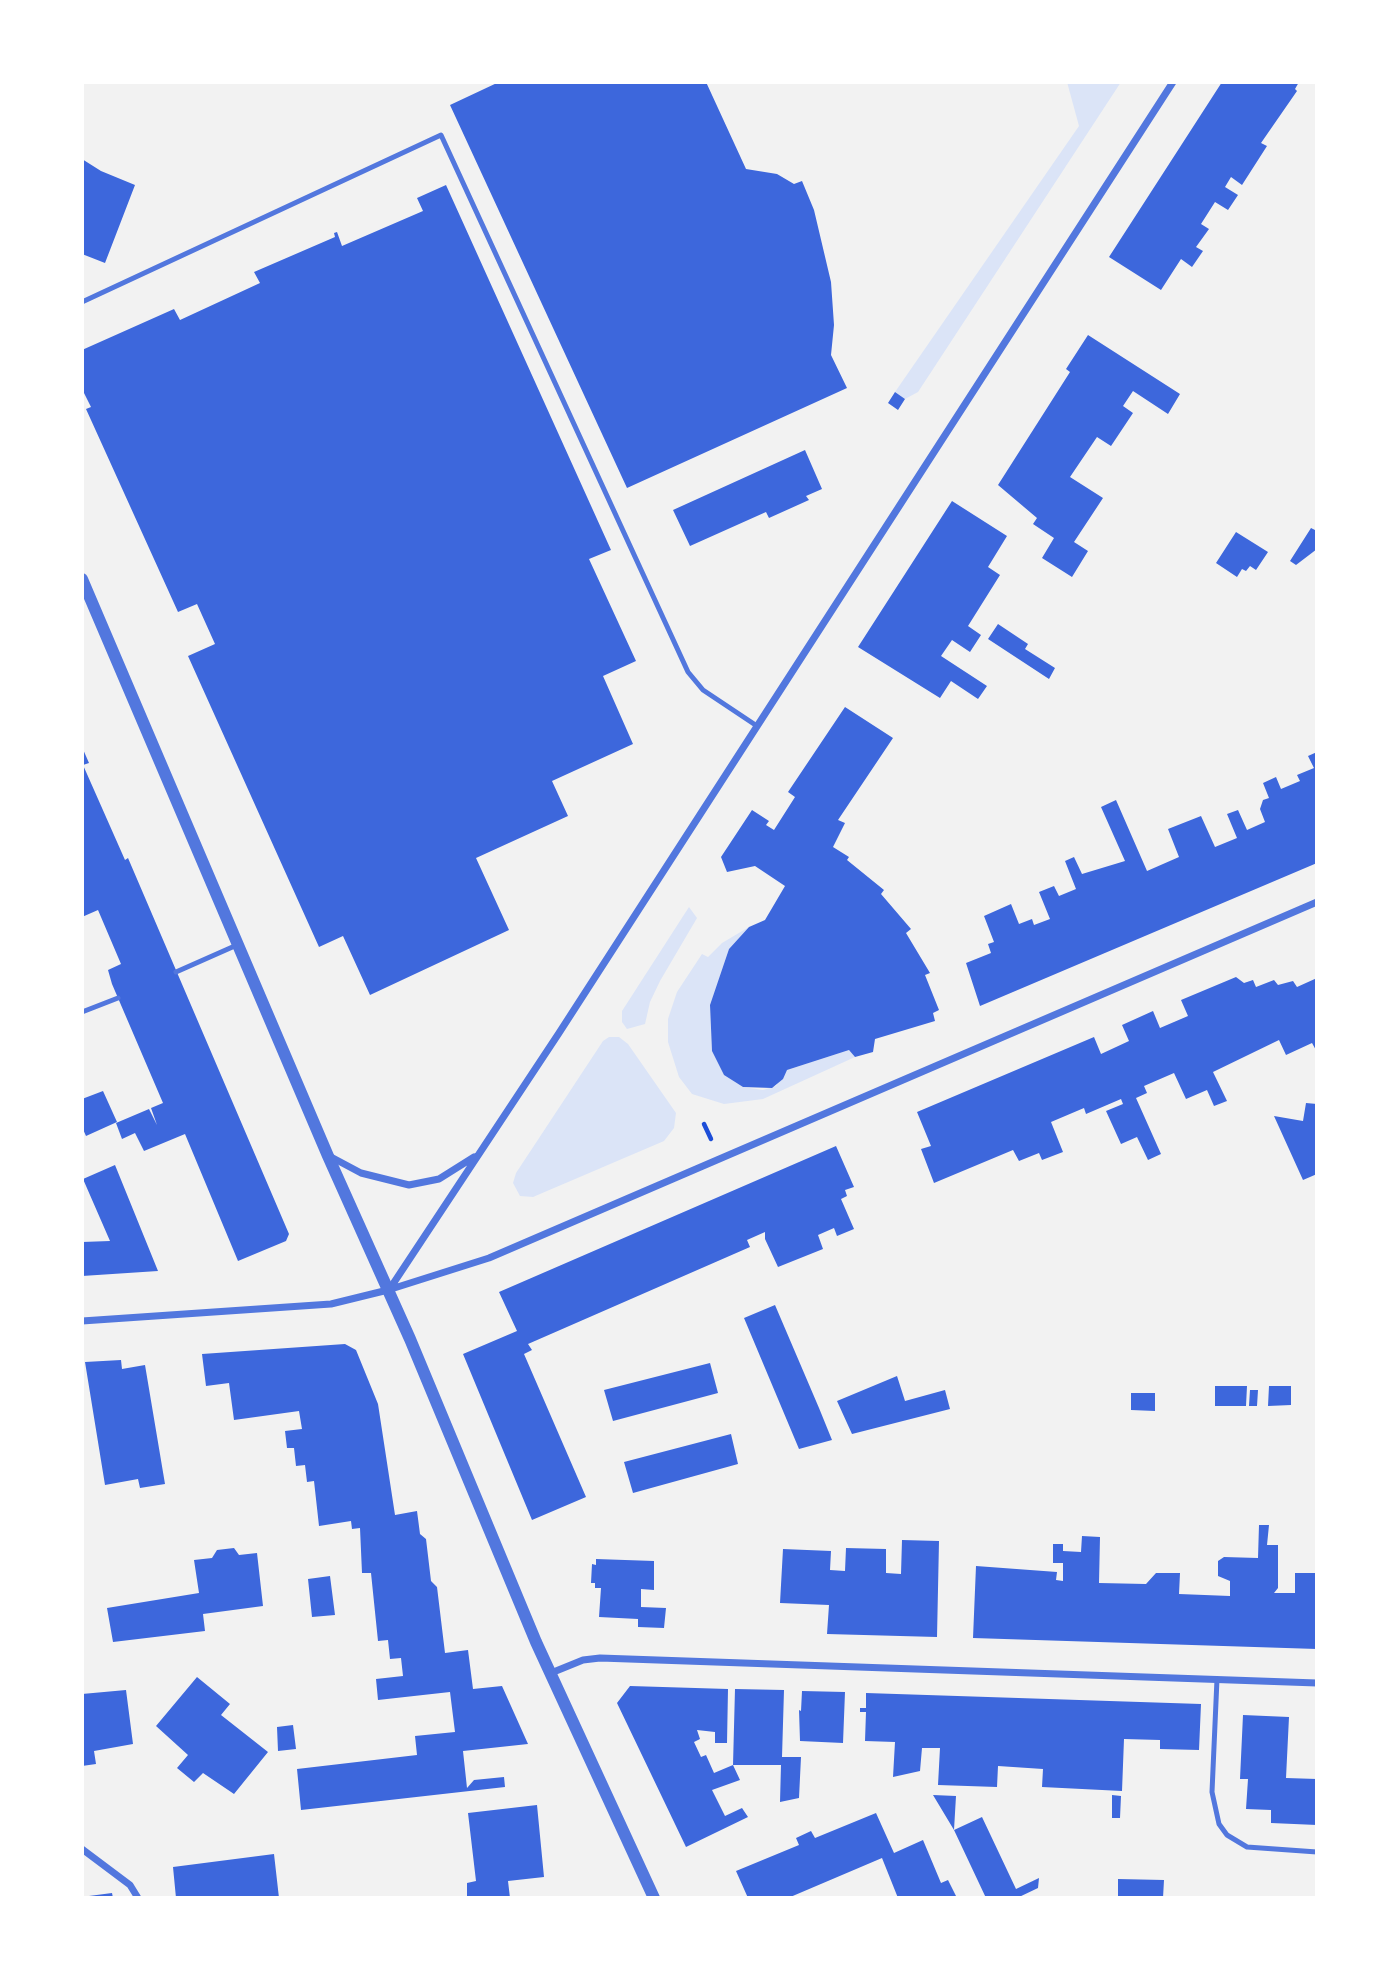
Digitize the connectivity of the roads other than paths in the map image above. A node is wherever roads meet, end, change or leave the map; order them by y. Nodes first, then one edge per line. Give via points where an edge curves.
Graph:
1 (1172, 82) edge
2 (82, 302) edge
3 (82, 579) edge
4 (757, 726) junction
5 (1317, 902) edge
6 (240, 943) junction
7 (176, 972) dead end
8 (118, 998) dead end
9 (82, 1012) edge
10 (480, 1152) junction
11 (328, 1156) junction
12 (388, 1290) junction
13 (82, 1321) edge
14 (551, 1673) junction
15 (1217, 1678) junction
16 (1317, 1683) edge
17 (82, 1849) edge
18 (1317, 1852) edge
19 (138, 1898) edge
20 (654, 1898) edge

1 - 4 street
2 - 4 lane via 441,135 688,672 703,690
3 - 6 street
4 - 10 street
5 - 12 street via 489,1258
6 - 7 lane
6 - 11 street
8 - 9 lane
10 - 11 street via 439,1179 409,1185 362,1173
10 - 12 street
11 - 12 street
12 - 13 street via 331,1304
12 - 14 street
14 - 15 street via 600,1658
14 - 20 street
15 - 16 street
15 - 18 lane via 1212,1792 1219,1824 1247,1847
17 - 19 street via 130,1885

